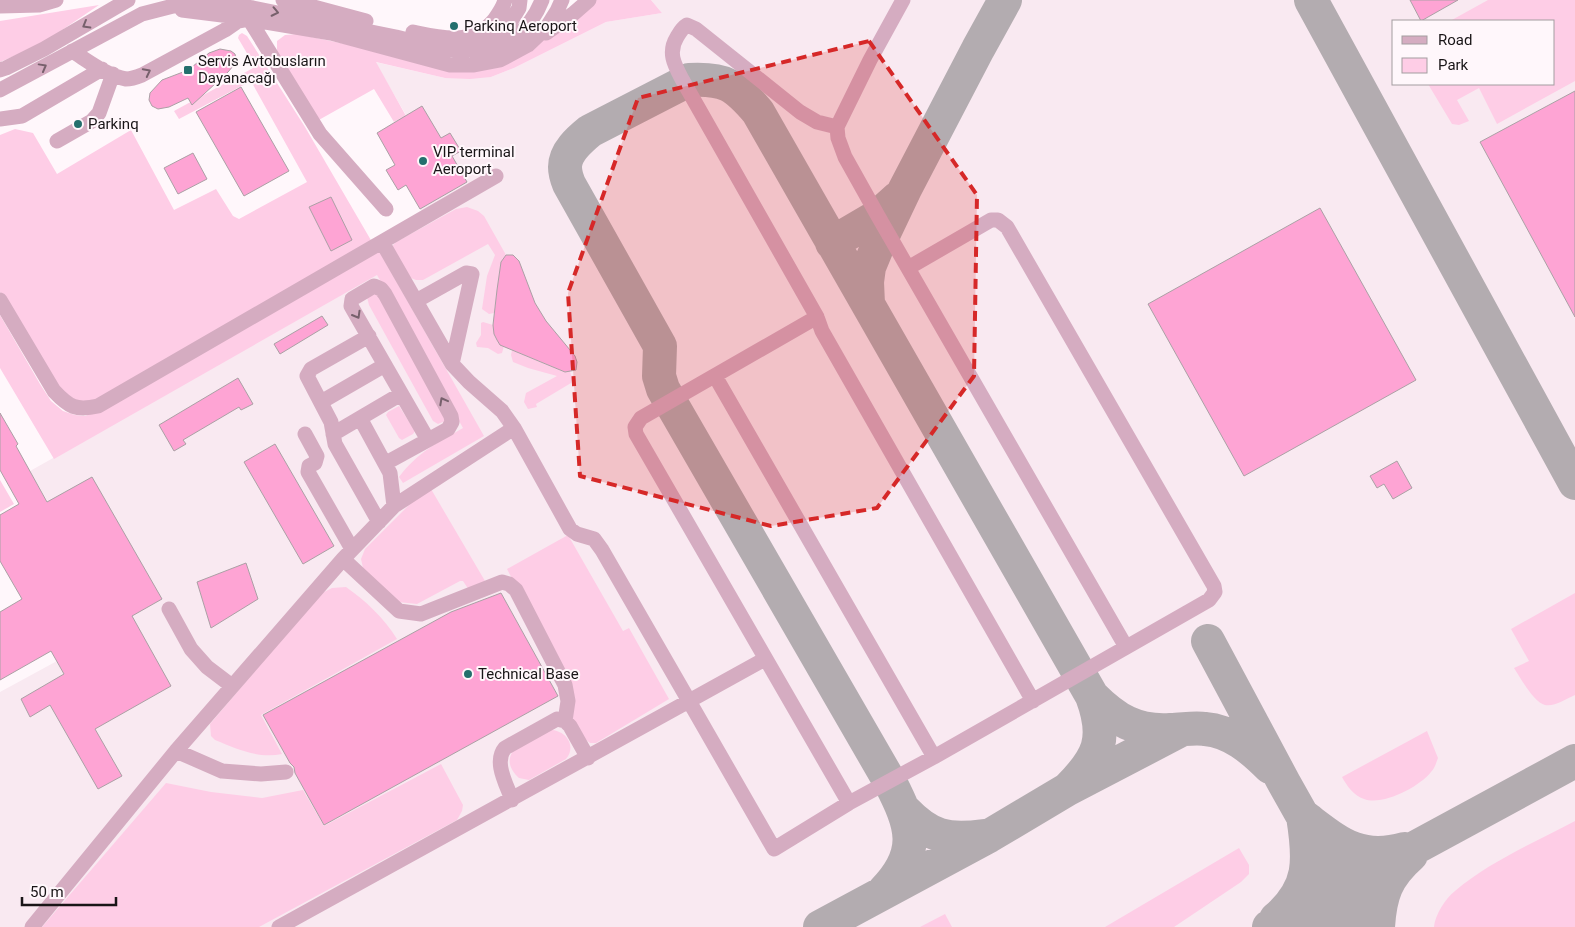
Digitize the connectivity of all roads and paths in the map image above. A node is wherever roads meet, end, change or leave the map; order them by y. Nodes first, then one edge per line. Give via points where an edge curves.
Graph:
1 (56, 0) edge
2 (128, 0) edge
3 (175, 0) edge
4 (283, 0) edge
5 (506, 0) edge
6 (520, 0) edge
7 (542, 0) edge
8 (562, 0) edge
9 (589, 0) edge
10 (903, 0) edge
11 (0, 6) edge
12 (158, 9) junction
13 (249, 20) junction
14 (302, 29) junction
15 (331, 33) junction
16 (528, 45) junction
17 (72, 51) junction
18 (268, 52) junction
19 (0, 70) edge
20 (108, 72) junction
21 (0, 90) edge
22 (0, 119) edge
23 (838, 127) junction
24 (57, 141) dead end
25 (496, 176) dead end
26 (386, 209) dead end
27 (382, 242) junction
28 (908, 268) junction
29 (0, 300) edge
30 (416, 301) junction
31 (817, 317) junction
32 (369, 336) junction
33 (452, 364) junction
34 (385, 365) junction
35 (715, 376) junction
36 (401, 394) junction
37 (321, 402) junction
38 (360, 418) junction
39 (514, 428) junction
40 (305, 434) dead end
41 (333, 434) junction
42 (428, 440) junction
43 (386, 463) junction
44 (394, 506) junction
45 (379, 522) junction
46 (347, 554) junction
47 (169, 609) dead end
48 (1126, 647) junction
49 (765, 658) junction
50 (232, 686) junction
51 (1034, 701) junction
52 (689, 702) junction
53 (565, 721) junction
54 (176, 751) junction
55 (934, 757) junction
56 (588, 758) junction
57 (286, 772) dead end
58 (512, 800) junction
59 (849, 803) junction
60 (32, 927) edge
61 (279, 927) edge

1 - 11 lane via 39,5
2 -> 19 lane via 44,49
3 - 12 lane
4 - 5 lane via 383,26 453,39 484,30
12 -> 6 lane via 214,2 377,33 444,50 464,50 494,39 511,21
7 - 15 lane via 518,36 489,54 472,59 444,58
8 - 16 lane via 547,27
9 - 16 lane
10 - 23 lane
12 - 13 lane via 199,11
12 - 17 lane via 142,14
13 - 14 lane
13 - 18 lane
20 -> 13 lane via 126,78 142,75 238,21
14 - 15 lane
14 - 18 lane via 278,33
15 - 16 lane via 450,65 474,66 500,60
17 - 20 lane
21 -> 17 lane
18 - 26 lane via 320,134
20 - 22 lane via 22,116
20 - 24 lane via 99,113 92,121
23 - 28 lane via 845,157
23 - 31 lane via 817,122 800,112 696,29 687,25 672,45 671,54 683,81
25 - 27 lane
27 - 29 lane via 123,392 88,408 65,403 54,391
27 - 30 lane
28 - 48 lane
28 - 48 lane via 990,220 1002,222 1007,227 1209,577 1215,592 1208,600
30 - 33 lane
30 - 33 lane via 466,273 472,274
31 - 35 lane
31 - 51 lane via 822,332
32 - 34 lane
32 - 37 lane via 310,369 308,381
42 -> 32 lane via 448,429 451,416 385,294 374,286 350,302
33 - 39 lane via 502,410
34 - 36 lane
34 - 37 lane
35 - 49 lane via 641,418 635,427 636,434
35 - 55 lane
36 - 38 lane
36 - 42 lane
37 - 41 lane
38 - 41 lane
38 - 43 lane
39 - 44 lane
39 - 52 lane via 570,528 577,534 594,539 602,550
40 - 46 lane via 317,456 308,472
41 - 45 lane via 335,444
42 - 43 lane
43 - 44 lane
44 - 45 lane
45 - 46 lane
46 - 50 lane
46 - 53 lane via 398,611 421,614 497,583 509,584 516,590 565,685 568,701
47 - 50 lane via 191,650
48 - 51 lane
49 - 52 lane
49 - 59 lane
50 - 54 lane
51 - 55 lane
52 - 56 lane
52 - 59 lane via 774,849
53 - 56 lane
53 - 58 lane via 557,719 500,754 500,764
54 - 57 lane via 222,771
54 - 60 lane
55 - 59 lane
56 - 58 lane
58 - 61 lane

